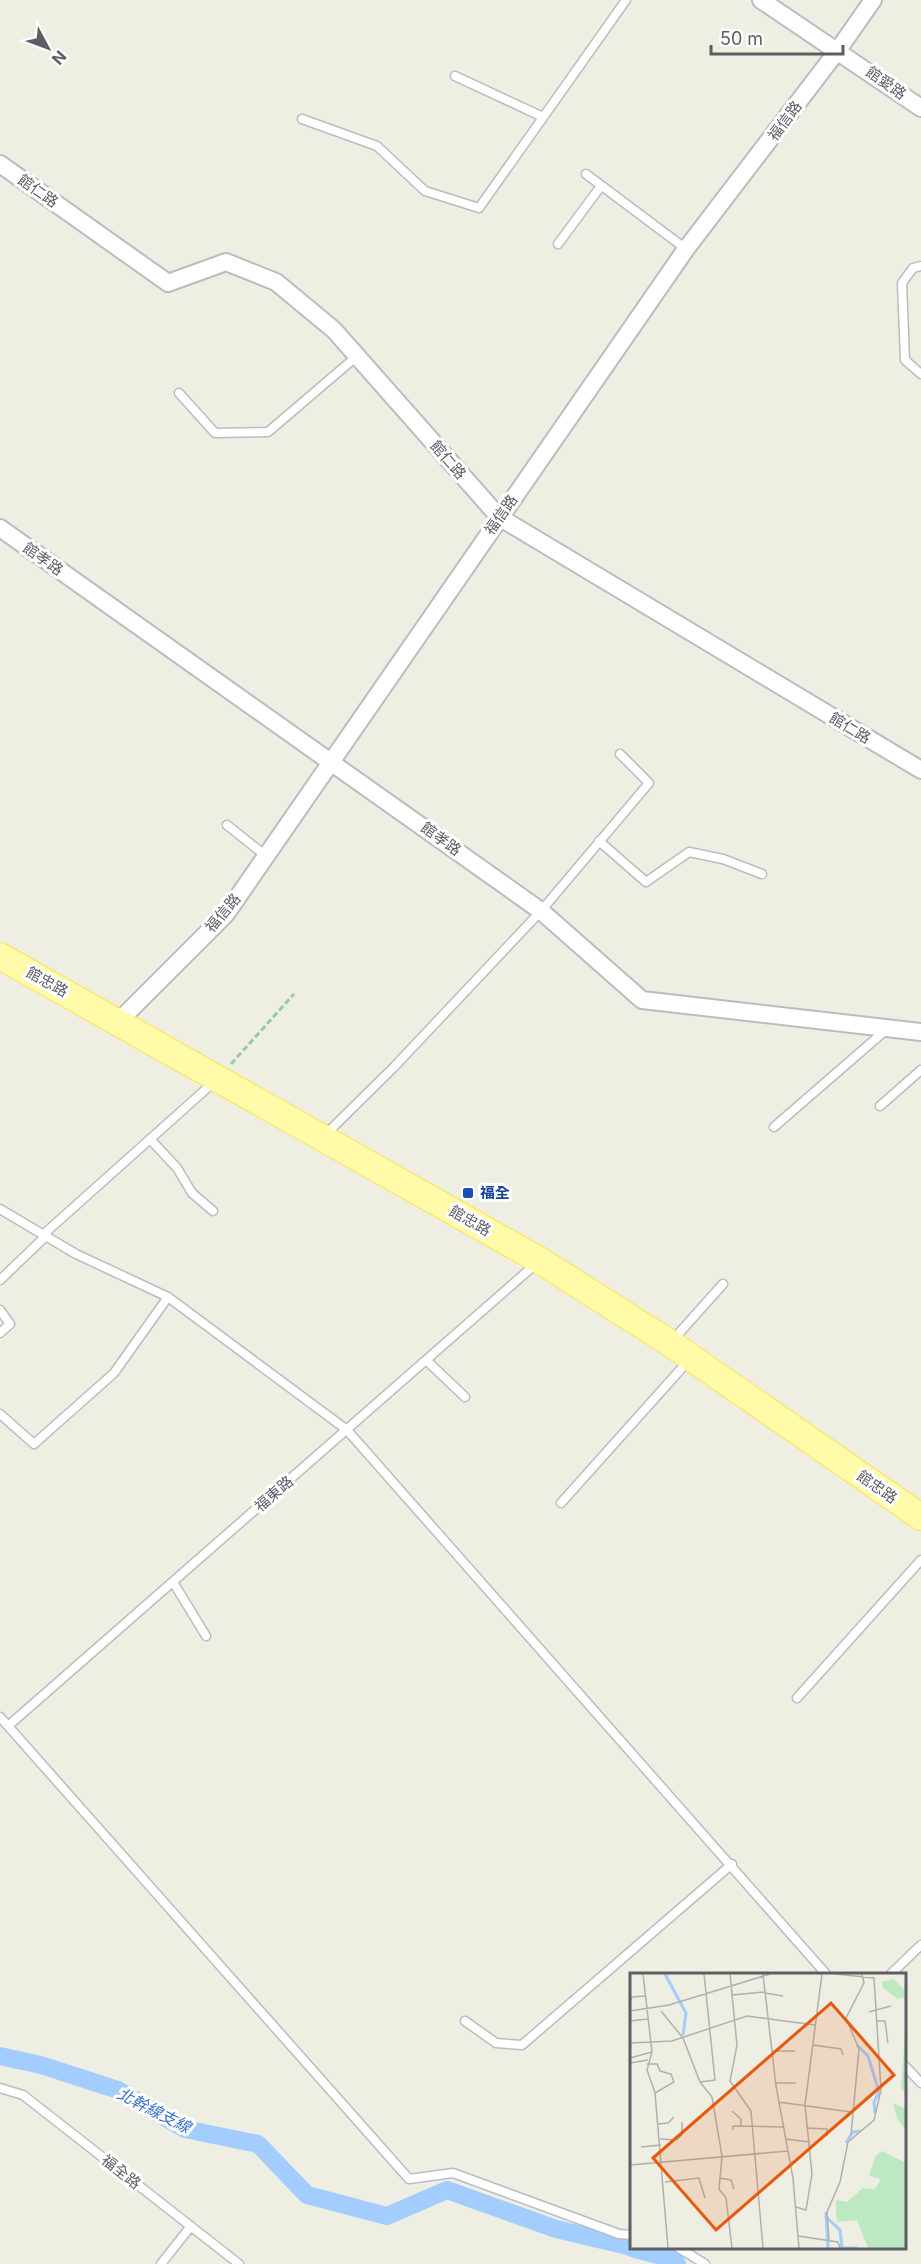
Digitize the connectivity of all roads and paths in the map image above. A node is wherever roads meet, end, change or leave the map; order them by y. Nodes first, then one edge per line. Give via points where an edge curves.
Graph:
1 (626, 0) edge
2 (761, 0) edge
3 (873, 0) edge
4 (838, 50) junction
5 (455, 76) dead end
6 (921, 108) edge
7 (543, 117) junction
8 (302, 119) dead end
9 (0, 164) edge
10 (586, 174) dead end
11 (601, 186) junction
12 (558, 244) dead end
13 (687, 249) junction
14 (921, 266) edge
15 (357, 356) junction
16 (921, 374) edge
17 (179, 393) dead end
18 (499, 517) junction
19 (0, 528) edge
20 (620, 754) dead end
21 (331, 760) junction
22 (921, 770) edge
23 (227, 825) dead end
24 (599, 841) junction
25 (266, 856) junction
26 (762, 874) dead end
27 (541, 911) junction
28 (0, 956) edge
29 (294, 994) dead end
30 (119, 1021) junction
31 (888, 1028) junction
32 (921, 1032) edge
33 (921, 1070) edge
34 (219, 1077) junction
35 (879, 1106) dead end
36 (774, 1127) dead end
37 (323, 1137) junction
38 (150, 1139) junction
39 (0, 1209) edge
40 (213, 1211) dead end
41 (46, 1234) junction
42 (539, 1260) junction
43 (0, 1280) edge
44 (723, 1284) dead end
45 (168, 1297) junction
46 (0, 1310) edge
47 (0, 1333) edge
48 (670, 1343) junction
49 (691, 1358) junction
50 (426, 1360) junction
51 (465, 1397) dead end
52 (0, 1414) edge
53 (347, 1430) junction
54 (561, 1503) dead end
55 (921, 1517) edge
56 (921, 1560) edge
57 (173, 1582) junction
58 (206, 1636) dead end
59 (797, 1698) dead end
60 (0, 1717) edge
61 (8, 1726) junction
62 (732, 1864) junction
63 (921, 1945) edge
64 (825, 1973) edge
65 (892, 1973) edge
66 (465, 2021) dead end
67 (906, 2067) edge
68 (921, 2084) edge
69 (0, 2088) edge
70 (191, 2226) junction
71 (630, 2235) edge
72 (682, 2249) edge
73 (161, 2264) edge
74 (239, 2264) edge
75 (705, 2264) edge

1 - 7 lane
2 - 4 street, 館愛路
3 - 4 street, 福信路
4 - 6 street, 館愛路
4 - 13 street, 福信路
5 - 7 lane
7 - 8 lane via 478,208 425,191 377,146
9 - 15 street, 館仁路 via 168,283 226,262 276,282 334,330
10 - 11 lane
11 - 12 lane
11 - 13 lane
13 - 18 street, 福信路
14 - 16 lane via 913,268 902,284 905,360
15 - 17 lane via 268,432 215,433
15 - 18 street, 館仁路
18 - 21 street, 福信路
18 - 22 street, 館仁路
19 - 21 street, 館孝路
20 - 24 lane via 649,783
21 - 25 street, 福信路
21 - 27 street, 館孝路
23 - 25 lane
24 - 26 lane via 646,882 689,852 723,859
24 - 27 lane
25 - 30 street, 福信路 via 226,914
27 - 31 street, 館孝路 via 642,1000
27 - 37 lane
28 - 30 main road, 館忠路
29 - 34 path
30 - 34 main road, 館忠路
31 - 32 street, 館孝路
31 - 36 lane
33 - 35 lane
34 - 37 main road, 館忠路
34 - 38 lane
37 - 42 main road, 館忠路
38 - 40 lane via 177,1168 192,1193
38 - 41 lane
39 - 41 lane
41 - 43 lane
41 - 45 lane via 76,1254
42 - 48 main road, 館忠路
42 - 50 lane, 福東路
44 - 48 lane
45 - 52 lane via 114,1373 34,1444
45 - 53 lane
46 - 47 lane via 10,1323
48 - 49 main road, 館忠路
49 - 54 lane
49 - 55 main road, 館忠路
50 - 51 lane
50 - 53 lane, 福東路
53 - 57 lane, 福東路
53 - 62 lane
56 - 59 lane
57 - 58 lane
57 - 61 lane, 福東路
60 - 61 lane
61 - 71 lane via 409,2180 453,2173
62 - 64 lane
62 - 66 lane via 522,2045 496,2043
63 - 65 lane
67 - 68 lane
69 - 70 lane, 福全路 via 23,2095
70 - 73 lane
70 - 74 lane, 福全路
72 - 75 lane

